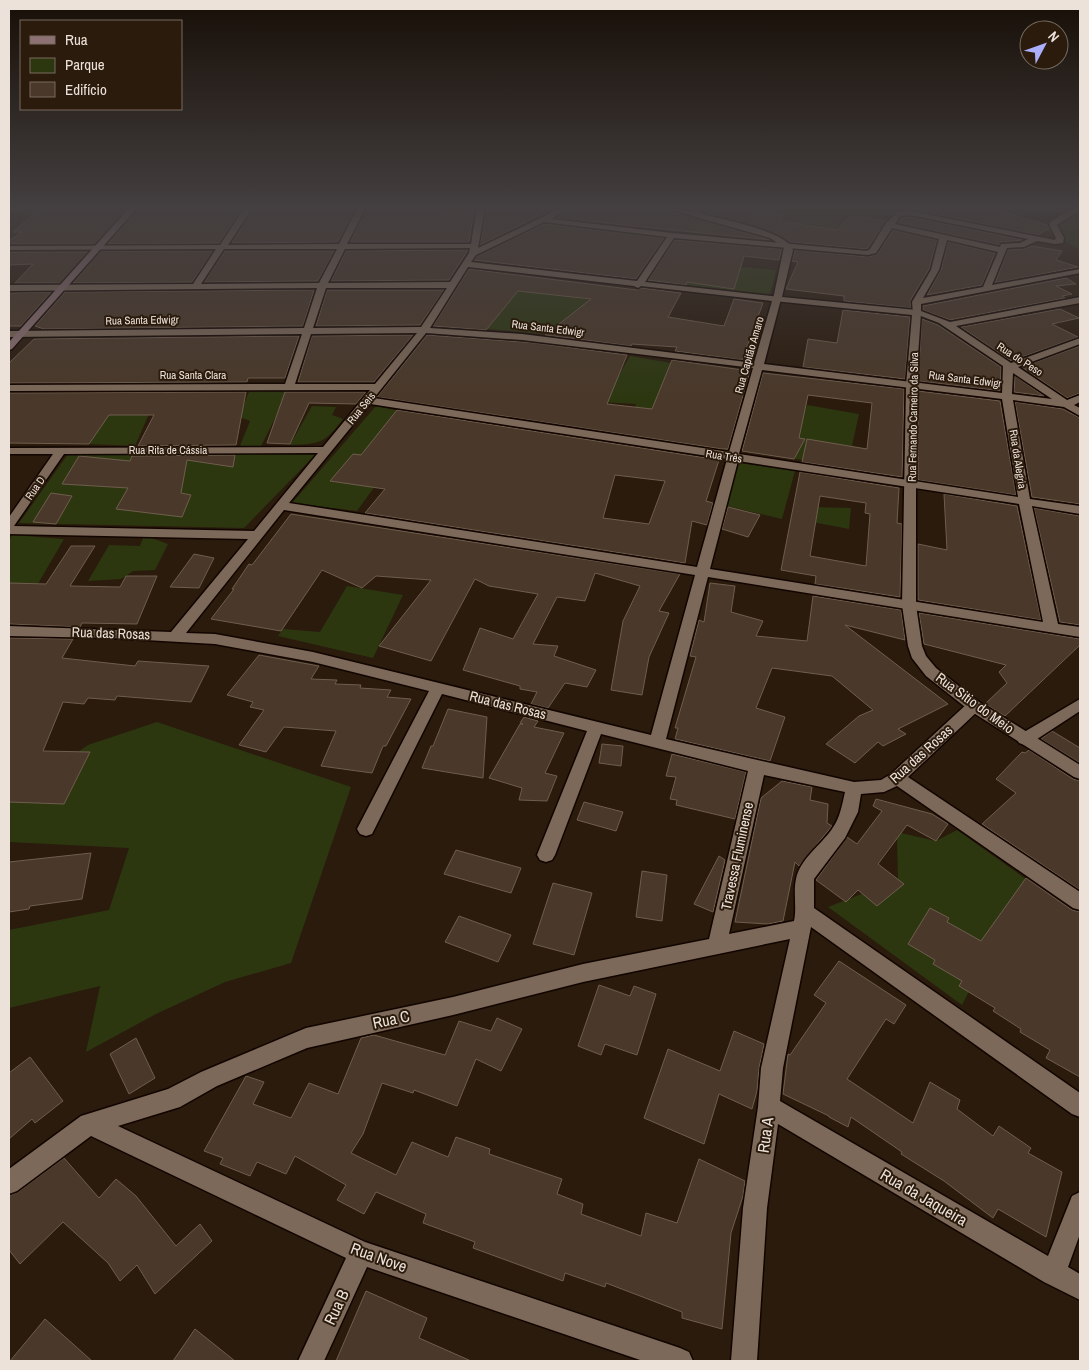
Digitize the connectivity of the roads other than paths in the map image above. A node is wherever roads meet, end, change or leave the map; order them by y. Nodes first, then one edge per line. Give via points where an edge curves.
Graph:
1 (77, 271) edge
2 (206, 271) edge
3 (330, 271) edge
4 (461, 271) edge
5 (525, 271) edge
6 (647, 271) edge
7 (783, 271) edge
8 (935, 271) edge
9 (993, 271) edge
10 (1080, 271) edge
11 (638, 284) junction
12 (453, 285) junction
13 (322, 286) junction
14 (195, 287) junction
15 (9, 288) edge
16 (62, 288) junction
17 (986, 289) junction
18 (777, 299) junction
19 (1080, 300) edge
20 (916, 308) junction
21 (948, 325) junction
22 (424, 330) junction
23 (306, 331) junction
24 (9, 334) edge
25 (20, 334) junction
26 (1080, 341) edge
27 (9, 347) edge
28 (758, 367) junction
29 (1008, 367) junction
30 (911, 385) junction
31 (288, 387) junction
32 (378, 387) junction
33 (9, 388) edge
34 (1007, 396) junction
35 (1080, 398) edge
36 (367, 400) junction
37 (1067, 404) junction
38 (1080, 413) edge
39 (61, 450) junction
40 (328, 450) junction
41 (9, 451) edge
42 (732, 457) junction
43 (912, 484) junction
44 (1025, 502) junction
45 (283, 506) junction
46 (1080, 510) edge
47 (9, 525) edge
48 (9, 530) edge
49 (256, 535) junction
50 (703, 572) junction
51 (909, 605) junction
52 (1051, 626) junction
53 (9, 631) edge
54 (1080, 632) edge
55 (176, 635) junction
56 (438, 688) junction
57 (1080, 704) edge
58 (974, 706) junction
59 (596, 726) junction
60 (1025, 739) junction
61 (657, 742) junction
62 (757, 767) junction
63 (1080, 773) edge
64 (897, 778) junction
65 (854, 788) junction
66 (366, 829) dead end
67 (546, 855) dead end
68 (1080, 902) edge
69 (804, 920) junction
70 (717, 946) junction
71 (769, 1106) junction
72 (1080, 1106) edge
73 (89, 1124) junction
74 (9, 1183) edge
75 (1080, 1204) edge
76 (361, 1252) junction
77 (1053, 1272) junction
78 (1080, 1288) edge
79 (311, 1361) edge
80 (680, 1361) edge
81 (744, 1361) edge

1 - 16 main road
2 - 14 street
3 - 13 street
4 - 12 street, Rua Seis
5 - 11 street
6 - 11 street
7 - 18 street, Rua Capitão Amaro
8 - 20 street, Rua Fernando Carneiro da Silva
9 - 17 street
10 - 17 street
11 - 18 street
12 - 13 street
12 - 22 street, Rua Seis
13 - 14 street
13 - 23 street
14 - 16 street
15 - 16 street
16 - 25 main road
17 - 20 street
18 - 20 street
18 - 28 street, Rua Capitão Amaro
19 - 21 street
20 - 21 street, Rua do Peso
20 - 30 street, Rua Fernando Carneiro da Silva
21 - 29 street, Rua do Peso
22 - 23 street, Rua Santa Edwigr
22 - 28 street, Rua Santa Edwigr via 522,337
22 - 32 street, Rua Seis
23 - 25 street, Rua Santa Edwigr
23 - 31 street
24 - 25 street, Rua Santa Edwigr
25 - 27 main road
26 - 29 street
28 - 30 street, Rua Santa Edwigr
28 - 42 street, Rua Capitão Amaro
29 - 34 street, Rua da Alegria
29 - 37 street, Rua do Peso
30 - 34 street, Rua Santa Edwigr
30 - 43 street, Rua Fernando Carneiro da Silva
31 - 32 street, Rua Santa Clara
31 - 33 street, Rua Santa Clara
32 - 36 street, Rua Seis
34 - 37 street, Rua Santa Edwigr
34 - 44 street, Rua da Alegria
35 - 37 street
36 - 40 street, Rua Seis
36 - 42 street, Rua Três
37 - 38 street, Rua do Peso
39 - 40 street, Rua Rita de Cássia
39 - 41 street, Rua Rita de Cássia
39 - 47 street, Rua D
40 - 45 street, Rua Seis
42 - 43 street, Rua Três
42 - 50 street, Rua Capitão Amaro
43 - 44 street, Rua Três
43 - 51 street, Rua Fernando Carneiro da Silva
44 - 46 street, Rua Três
44 - 52 street, Rua da Alegria
45 - 49 street, Rua Seis
45 - 50 street
48 - 49 street
49 - 55 street, Rua Seis
50 - 51 street
50 - 61 street, Rua Capitão Amaro
51 - 52 street
51 - 58 street, Rua Sitio do Meio via 919,658 931,672
52 - 54 street
53 - 55 street, Rua das Rosas
55 - 56 street, Rua das Rosas via 313,657
56 - 59 street, Rua das Rosas
56 - 66 street
57 - 60 street
58 - 60 street, Rua Sitio do Meio
58 - 64 street, Rua das Rosas
59 - 61 street, Rua das Rosas
59 - 67 street
60 - 63 street, Rua Sitio do Meio
61 - 62 street, Rua das Rosas
62 - 65 street, Rua das Rosas
62 - 70 street, Travessa Fluminense
64 - 65 street, Rua das Rosas via 884,786
64 - 68 street
65 - 69 street, Rua A via 849,812 839,833 805,879
69 - 70 street, Rua C
69 - 71 street, Rua A via 772,1068
69 - 72 street
70 - 73 street, Rua C via 582,973 453,1006 306,1038 209,1079 172,1099
71 - 77 street, Rua da Jaqueira
71 - 81 street, Rua A via 755,1208
73 - 74 street, Rua C
73 - 76 street, Rua Nove
75 - 77 street
76 - 79 street, Rua B
76 - 80 street, Rua Nove
77 - 78 street, Rua da Jaqueira

